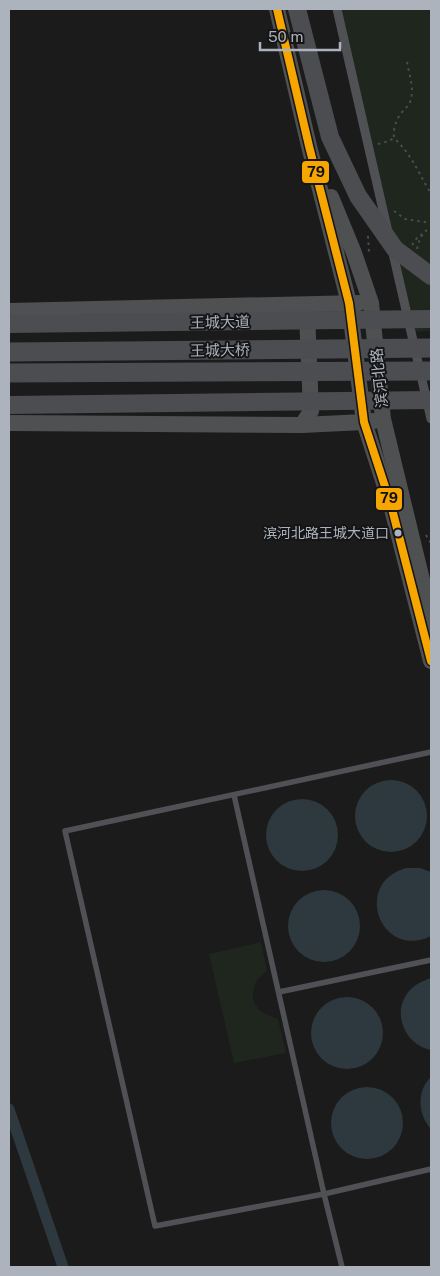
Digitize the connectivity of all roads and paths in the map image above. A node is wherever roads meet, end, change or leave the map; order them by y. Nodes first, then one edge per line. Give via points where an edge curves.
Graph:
1 (277, 9) edge
2 (297, 9) edge
3 (337, 9) edge
4 (407, 62) dead end
5 (394, 138) junction
6 (368, 145) junction
7 (310, 146) junction
8 (431, 193) edge
9 (393, 210) dead end
10 (431, 223) edge
11 (431, 227) edge
12 (417, 251) dead end
13 (431, 276) edge
14 (349, 303) junction
15 (371, 303) junction
16 (301, 304) junction
17 (9, 311) edge
18 (431, 319) edge
19 (9, 324) edge
20 (431, 348) edge
21 (9, 352) edge
22 (431, 371) edge
23 (9, 373) edge
24 (431, 400) edge
25 (9, 405) edge
26 (383, 419) junction
27 (431, 419) edge
28 (364, 422) junction
29 (9, 423) edge
30 (302, 425) junction
31 (431, 616) edge
32 (431, 661) edge
33 (431, 752) edge
34 (234, 795) junction
35 (431, 960) edge
36 (278, 992) junction
37 (431, 1169) edge
38 (324, 1194) junction
39 (342, 1267) edge

1 - 7 main road, 滨河北路
2 - 13 main road, bridge via 330,137 358,196 395,249
3 - 6 street
4 - 5 path via 411,101 398,117
5 - 6 path
5 - 8 path via 405,149
6 - 27 street
7 - 14 main road, 滨河北路
7 - 15 main road, 滨河北路 via 354,252
9 - 10 path via 405,219
11 - 12 path via 418,241
14 - 15 main road
14 - 16 main road
14 - 28 main road, 滨河北路
15 - 26 main road, 滨河北路
16 - 17 main road
16 - 30 main road via 307,314 311,411
18 - 19 main road, 王城大道, bridge
20 - 21 highway, 王城大桥, bridge
22 - 23 highway, 王城大桥, bridge
24 - 25 main road, bridge
26 - 28 main road
26 - 31 main road, 滨河北路
28 - 30 main road
28 - 32 main road, 滨河北路 via 391,505
29 - 30 main road
33 - 34 lane
34 - 36 lane
34 - 38 lane via 65,832 155,1226
35 - 36 lane
36 - 38 lane
37 - 38 lane
38 - 39 lane

